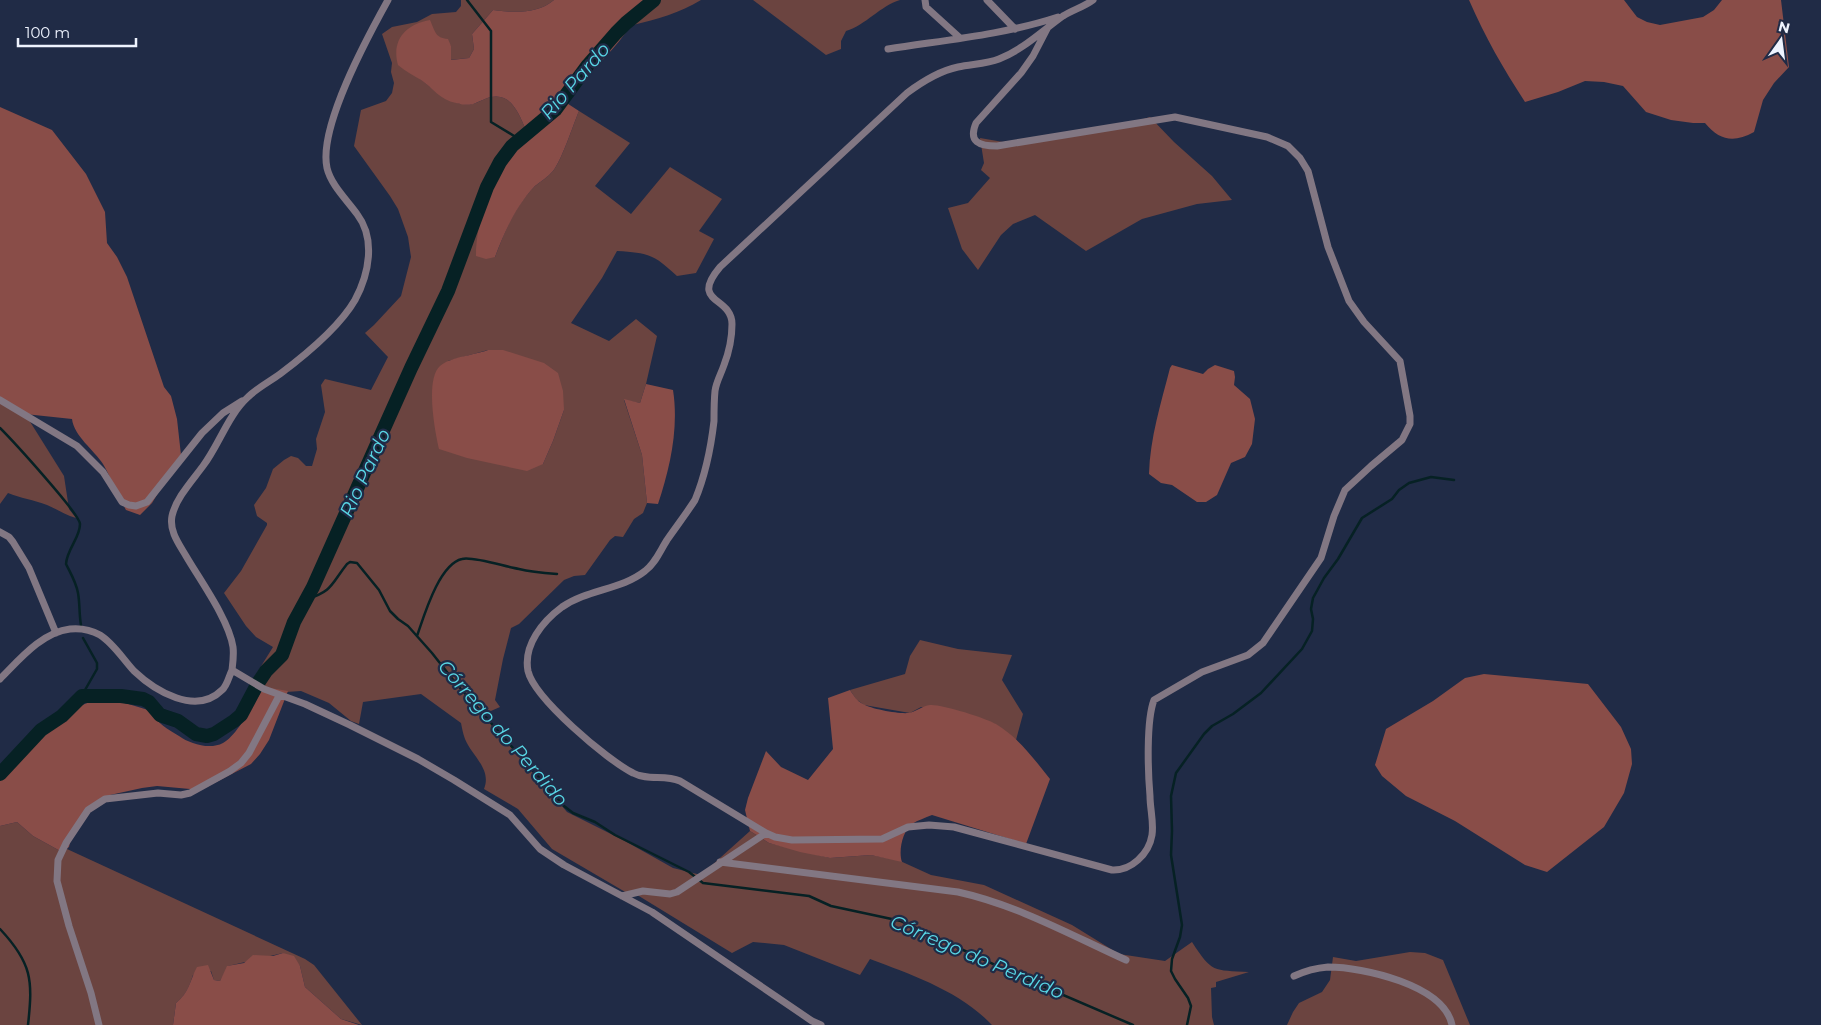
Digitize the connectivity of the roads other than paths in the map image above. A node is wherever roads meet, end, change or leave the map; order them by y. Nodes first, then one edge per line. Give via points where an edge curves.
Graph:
1 (388, 0) edge
2 (925, 0) edge
3 (987, 0) edge
4 (1093, 0) edge
5 (1064, 16) junction
6 (1015, 29) junction
7 (1047, 30) junction
8 (958, 37) junction
9 (888, 49) dead end
10 (249, 396) junction
11 (0, 400) edge
12 (0, 532) edge
13 (56, 632) junction
14 (232, 670) junction
15 (0, 679) edge
16 (279, 696) junction
17 (766, 833) junction
18 (720, 862) junction
19 (622, 896) junction
20 (1126, 960) dead end
21 (1294, 976) dead end
22 (98, 1025) edge
23 (821, 1025) edge
24 (1452, 1025) edge

1 - 10 street via 364,45 331,122 327,145 327,168 366,230 369,248 364,278 342,319 301,358
2 - 8 street via 926,7
3 - 6 street
4 - 5 street
5 - 6 street
5 - 7 street
6 - 8 street
7 - 17 street via 998,60 956,68 922,82 720,267 708,289 728,311 732,318 732,331 715,389 712,435 696,500 648,570 632,581 596,591 563,606 536,632 531,646 528,671 534,683 564,719 592,744 630,772 644,777 667,776 680,781
7 - 17 street via 1021,73 976,122 973,138 979,144 997,146 1184,117 1267,137 1288,146 1308,171 1328,247 1349,301 1400,361 1410,424 1402,440 1345,490 1321,558 1263,643 1248,655 1202,672 1154,700 1149,719 1152,835 1148,847 1129,867 1112,870 954,827 908,827 882,839 792,840
8 - 9 street
10 - 11 street via 213,421 147,502 136,506 122,502 103,472 77,446
10 - 14 street via 178,501 171,524 178,543 228,628 233,645
12 - 13 street via 9,537 29,568
13 - 14 street via 82,629 102,636 136,672 161,690 185,700 197,702 216,695 224,689
13 - 15 street
14 - 16 street
16 - 19 street via 314,708 425,763 510,815 540,849
16 - 22 street via 249,753 230,772 190,793 158,792 105,799 88,810 66,843 58,860 57,881
17 - 18 street
18 - 19 street via 677,892 643,891
18 - 20 street via 980,897
19 - 23 street via 652,912
21 - 24 street via 1328,967 1385,976 1416,988 1444,1007

